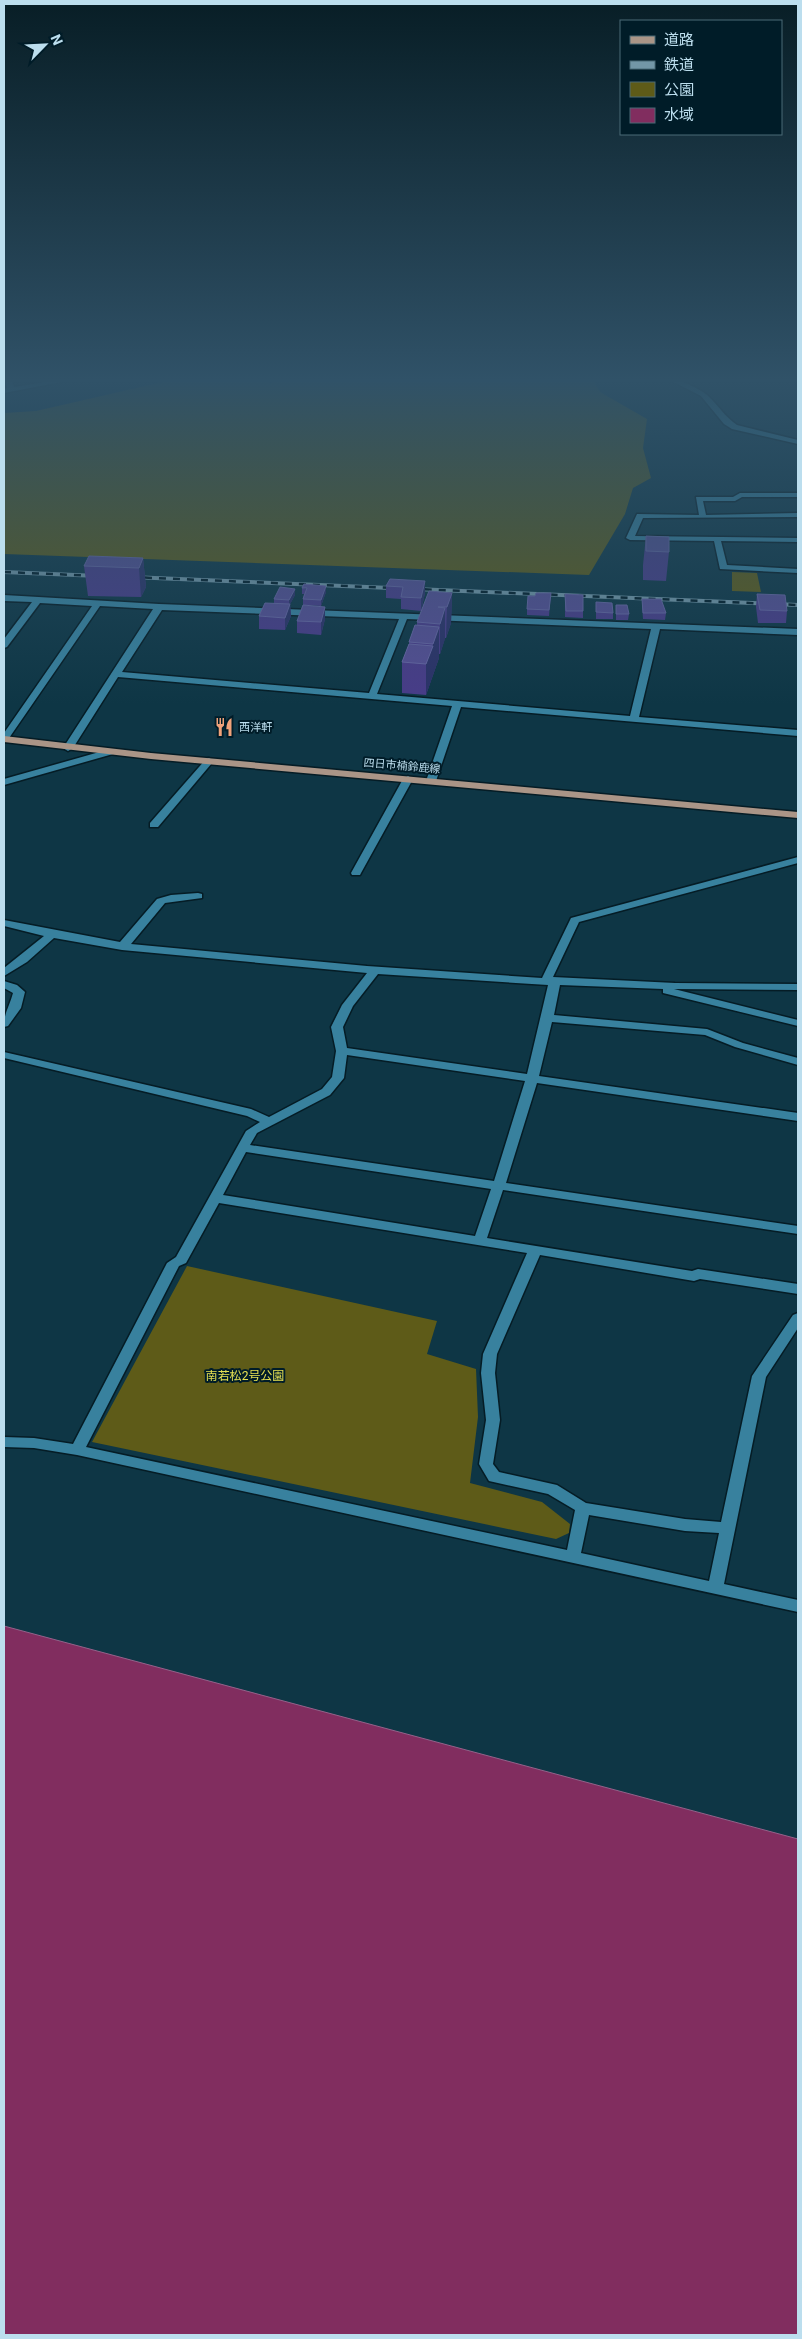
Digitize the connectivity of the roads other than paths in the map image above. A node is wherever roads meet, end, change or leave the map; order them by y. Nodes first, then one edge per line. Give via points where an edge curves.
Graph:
1 (798, 495) edge
2 (798, 515) edge
3 (703, 517) junction
4 (717, 539) junction
5 (798, 540) edge
6 (798, 571) edge
7 (4, 598) edge
8 (38, 600) junction
9 (97, 604) junction
10 (159, 607) junction
11 (404, 617) junction
12 (656, 626) junction
13 (798, 632) edge
14 (4, 645) edge
15 (115, 674) junction
16 (372, 696) junction
17 (457, 704) junction
18 (634, 719) junction
19 (798, 733) edge
20 (4, 739) edge
21 (68, 748) junction
22 (110, 752) junction
23 (209, 761) junction
24 (408, 779) junction
25 (431, 781) junction
26 (4, 782) edge
27 (798, 815) edge
28 (154, 825) dead end
29 (798, 860) edge
30 (356, 873) dead end
31 (198, 896) dead end
32 (4, 923) edge
33 (51, 935) junction
34 (122, 947) junction
35 (375, 970) junction
36 (4, 973) edge
37 (551, 980) junction
38 (4, 984) edge
39 (644, 986) junction
40 (798, 987) edge
41 (548, 1018) junction
42 (798, 1023) edge
43 (4, 1024) edge
44 (342, 1051) junction
45 (4, 1055) edge
46 (798, 1062) edge
47 (532, 1078) junction
48 (798, 1117) edge
49 (268, 1122) junction
50 (244, 1148) junction
51 (499, 1185) junction
52 (215, 1198) junction
53 (798, 1230) edge
54 (480, 1240) junction
55 (536, 1251) junction
56 (798, 1289) edge
57 (797, 1323) edge
58 (4, 1442) edge
59 (77, 1450) junction
60 (584, 1508) junction
61 (727, 1528) junction
62 (573, 1557) junction
63 (714, 1588) junction
64 (798, 1606) edge

1 - 3 street via 699,499
2 - 3 street
3 - 4 street via 640,516 630,538
4 - 5 street
4 - 6 street via 723,567
7 - 8 street
8 - 9 street
8 - 14 street
9 - 10 street
9 - 20 street
10 - 11 street
10 - 15 street
11 - 12 street
11 - 16 street
12 - 13 street
12 - 18 street
15 - 16 street
15 - 21 street
16 - 17 street
17 - 18 street
17 - 25 street
18 - 19 street
20 - 21 main road, 四日市楠鈴鹿線
21 - 22 main road, 四日市楠鈴鹿線
22 - 23 main road, 四日市楠鈴鹿線
22 - 26 street
23 - 24 main road, 四日市楠鈴鹿線
23 - 28 street
24 - 25 main road, 四日市楠鈴鹿線
24 - 30 street
25 - 27 main road, 四日市楠鈴鹿線
29 - 37 street via 575,920
31 - 34 street via 161,901
32 - 33 street
33 - 34 street
33 - 36 street
34 - 35 street
35 - 37 street
35 - 44 street via 348,1005 337,1027
37 - 39 street
37 - 41 street
38 - 43 street via 19,992 15,1008
39 - 40 street
39 - 42 street
41 - 46 street via 707,1032
41 - 47 street
44 - 47 street
44 - 49 street via 338,1078 326,1092
45 - 49 street via 251,1113
47 - 48 street
47 - 51 street
49 - 50 street via 252,1131
50 - 51 street
50 - 52 street
51 - 53 street
51 - 54 street
52 - 54 street
52 - 59 street via 180,1260 174,1263
54 - 55 street
55 - 56 street
55 - 60 street via 490,1354 488,1373 492,1420 486,1464 494,1477 552,1489
57 - 61 street via 759,1376
58 - 59 street
59 - 62 street
60 - 61 street via 685,1525
60 - 62 street
61 - 63 street
62 - 63 street
63 - 64 street

